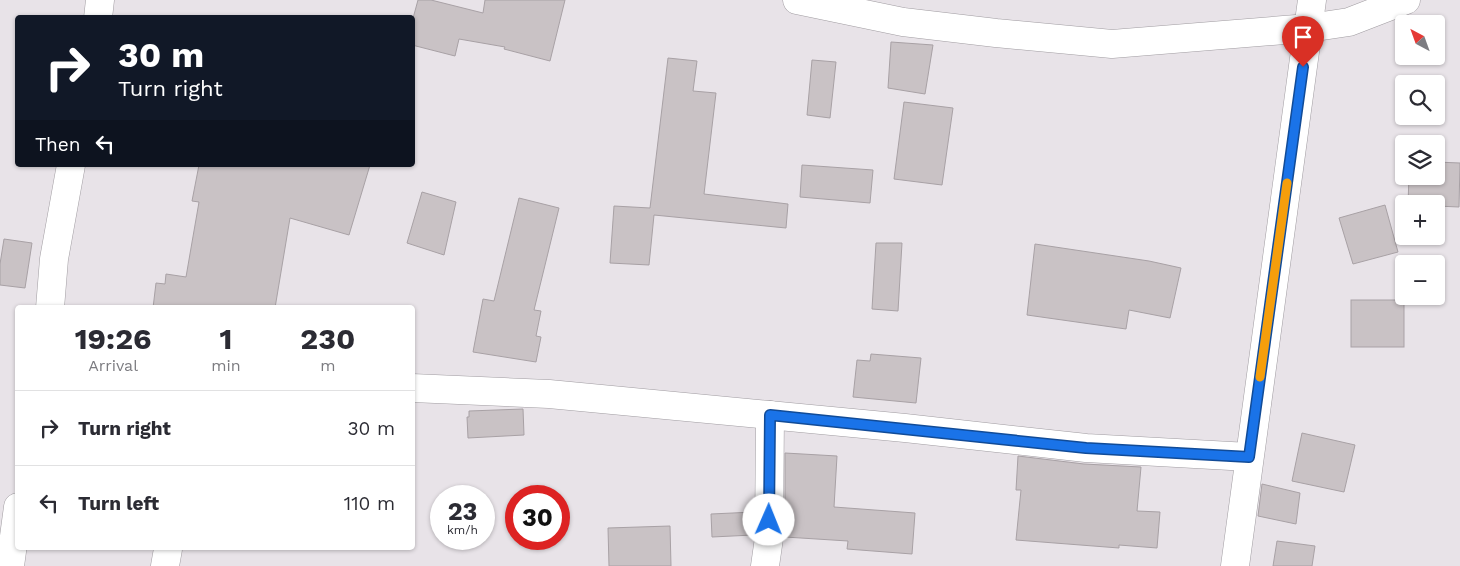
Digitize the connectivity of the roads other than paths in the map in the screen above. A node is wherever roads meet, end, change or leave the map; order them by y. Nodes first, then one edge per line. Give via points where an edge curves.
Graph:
1 (100, 0) edge
2 (797, 0) edge
3 (1312, 0) edge
4 (1406, 0) edge
5 (98, 15) edge
6 (1309, 28) junction
7 (71, 167) edge
8 (50, 305) edge
9 (415, 388) edge
10 (770, 415) junction
11 (1249, 457) junction
12 (15, 529) edge
13 (10, 566) edge
14 (765, 566) edge
15 (1234, 566) edge

1 - 5 street
2 - 6 street via 903,22 1112,44
3 - 6 street
4 - 6 street via 1349,22
6 - 11 street
7 - 8 street via 54,259
9 - 10 street via 549,394
10 - 11 street via 1086,448
10 - 14 street via 769,538
11 - 15 street
12 - 13 street

